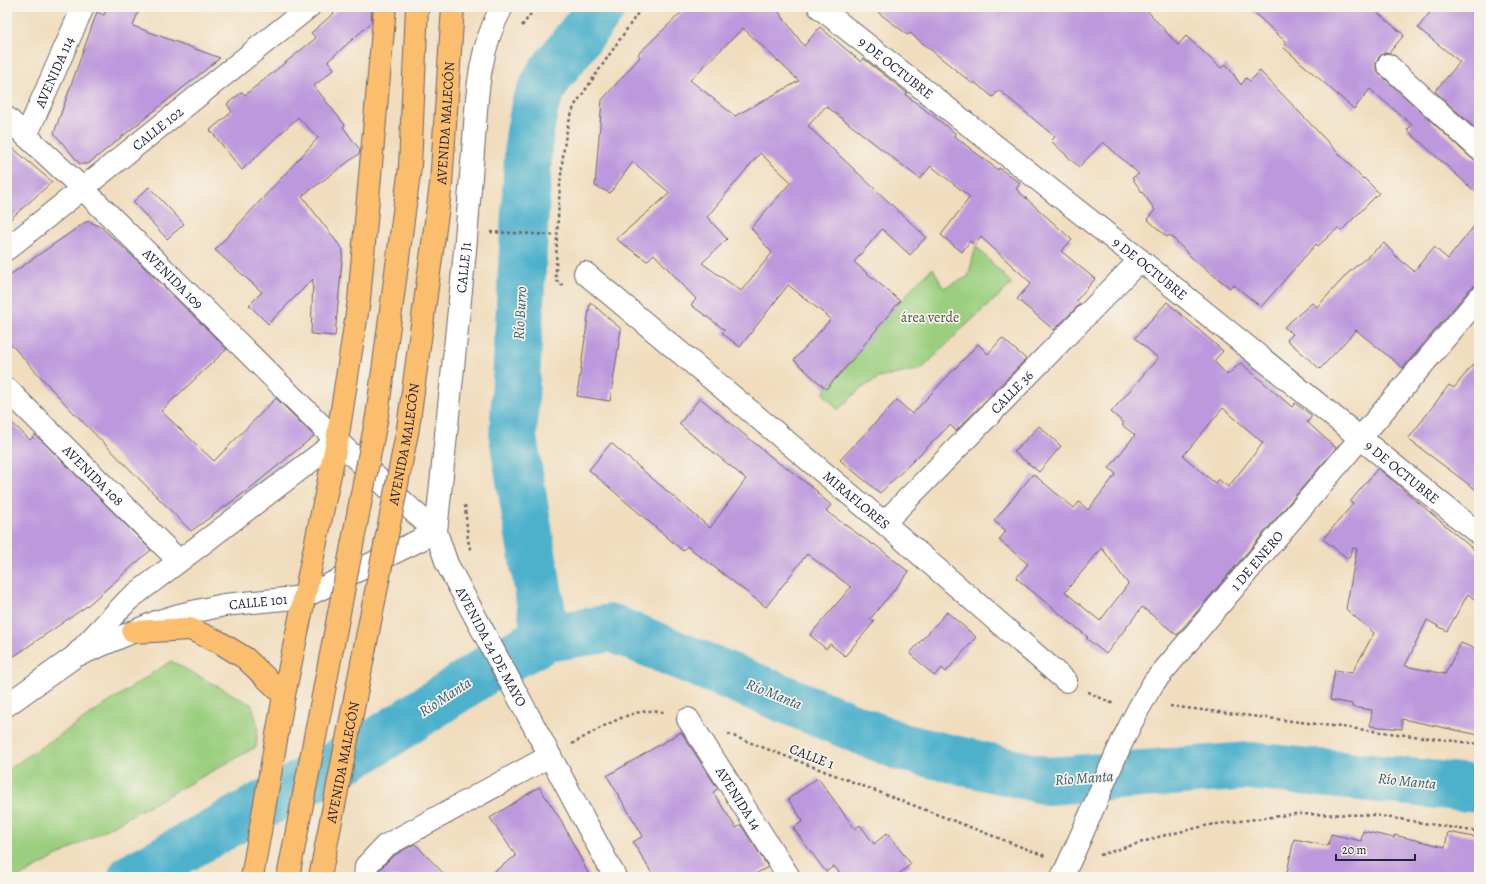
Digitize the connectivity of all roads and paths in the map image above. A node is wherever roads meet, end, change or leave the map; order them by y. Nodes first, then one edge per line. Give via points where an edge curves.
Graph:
1 (83, 7) edge
2 (309, 7) edge
3 (417, 7) edge
4 (453, 7) edge
5 (502, 7) edge
6 (642, 7) edge
7 (819, 7) edge
8 (384, 8) edge
9 (1388, 65) dead end
10 (7, 118) edge
11 (26, 136) junction
12 (1479, 149) edge
13 (83, 189) junction
14 (488, 231) dead end
15 (556, 235) junction
16 (7, 249) edge
17 (1140, 260) junction
18 (585, 273) joint
19 (1479, 298) edge
20 (7, 389) edge
21 (1359, 438) junction
22 (337, 441) junction
23 (884, 523) junction
24 (436, 532) junction
25 (1479, 534) edge
26 (179, 561) junction
27 (304, 597) junction
28 (133, 632) junction
29 (74, 657) junction
30 (1066, 681) joint
31 (283, 703) junction
32 (7, 705) edge
33 (1135, 715) junction
34 (688, 719) joint
35 (725, 733) dead end
36 (1479, 744) edge
37 (547, 749) junction
38 (1479, 832) edge
39 (1069, 864) edge
40 (252, 877) edge
41 (288, 877) edge
42 (320, 877) edge
43 (365, 877) edge
44 (615, 877) edge
45 (789, 877) edge

1 - 11 street, AVENIDA 114
2 - 13 street, CALLE 102
3 - 41 main road, bridge via 410,167 377,416
4 - 42 main road, AVENIDA MALECÓN, bridge via 441,184 408,428
5 - 24 street, CALLE J1 via 485,46 481,66
6 - 15 path via 575,105 569,118
7 - 17 street, 9 DE OCTUBRE
8 - 22 main road via 359,300
9 - 12 street
10 - 11 street, AVENIDA 109
11 - 13 street, AVENIDA 109
13 - 16 street, CALLE 102
13 - 22 street, AVENIDA 109
14 - 15 path
15 - 18 path via 556,280 571,292
17 - 21 street, 9 DE OCTUBRE
17 - 23 street, CALLE 36
18 - 23 street, MIRAFLORES
19 - 21 street, 1 DE ENERO
20 - 26 street, AVENIDA 108
21 - 25 street, 9 DE OCTUBRE
21 - 33 street, 1 DE ENERO via 1154,682
22 - 24 street, AVENIDA 24 DE MAYO
22 - 26 street, CALLE 101
22 - 27 main road
23 - 30 street, MIRAFLORES
24 - 27 street, CALLE 101
24 - 37 street, AVENIDA 24 DE MAYO via 447,564
26 - 29 street, CALLE 101 via 128,600
27 - 28 street, CALLE 101 via 224,605 179,615
27 - 31 main road
28 - 29 street, CALLE 101
28 - 31 main road via 190,629 218,642 245,658
29 - 32 street, CALLE 101
30 - 33 path
31 - 40 main road
33 - 36 path
33 - 39 street, 1 DE ENERO
34 - 37 path via 671,713 649,711 631,714
34 - 45 street, AVENIDA 14
35 - 39 path, CALLE 1
37 - 43 street via 385,846 366,866
37 - 44 street, AVENIDA 24 DE MAYO
38 - 39 path via 1374,815 1295,814 1208,825

